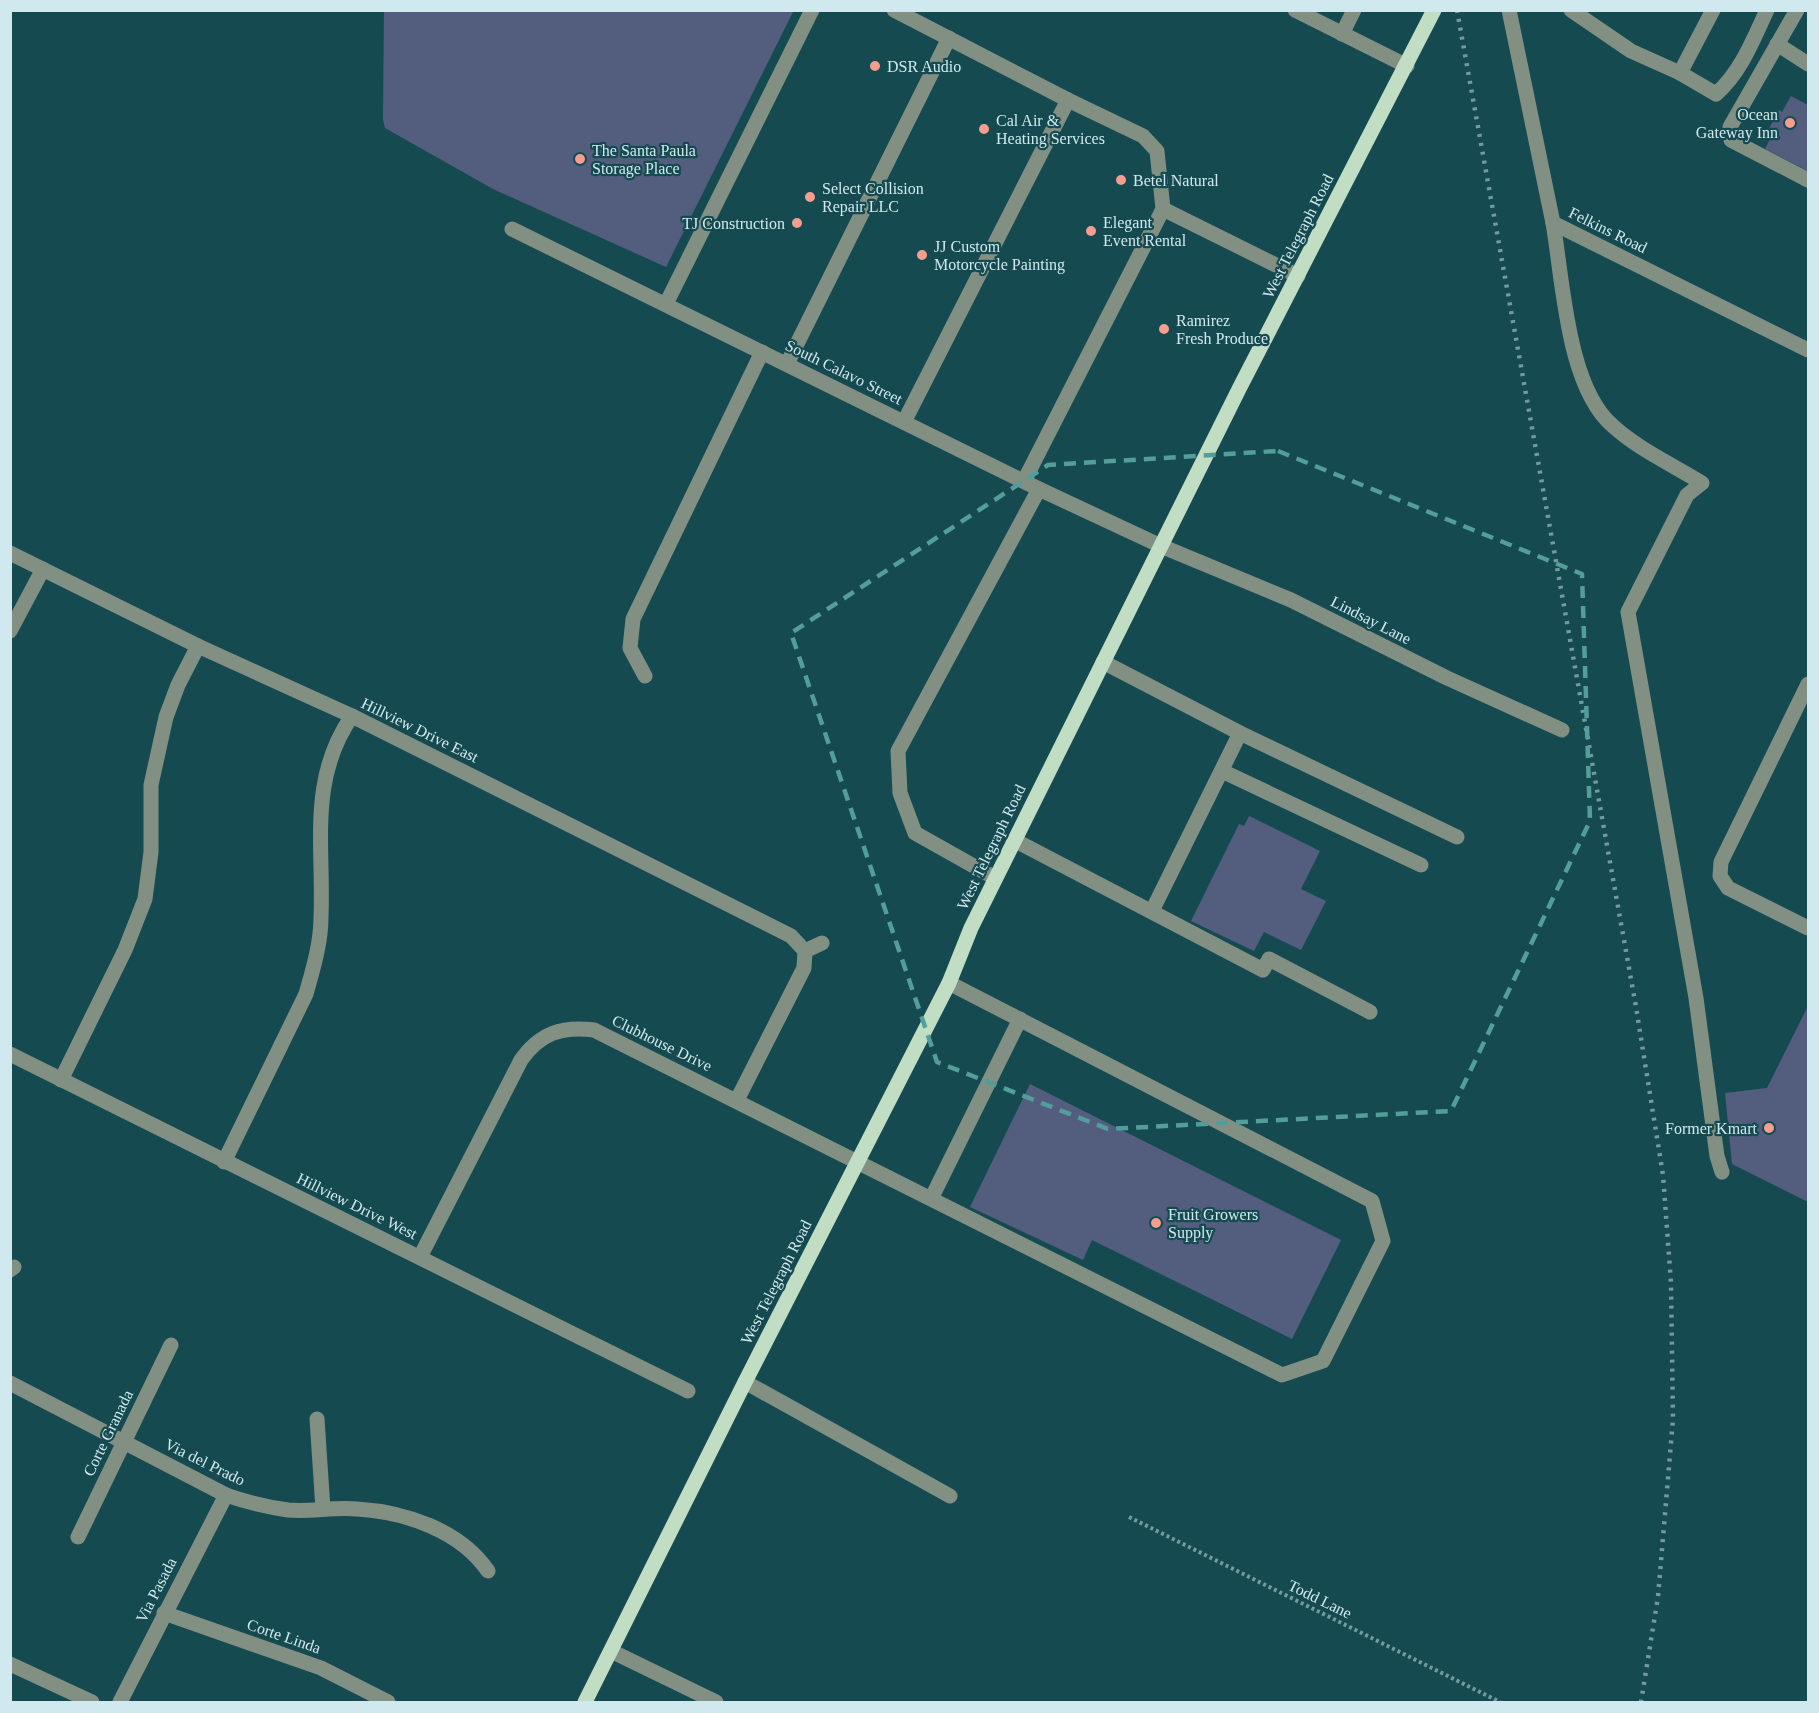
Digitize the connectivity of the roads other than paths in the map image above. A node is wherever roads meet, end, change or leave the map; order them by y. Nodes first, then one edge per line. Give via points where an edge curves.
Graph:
1 (812, 10) edge
2 (894, 10) edge
3 (1295, 10) edge
4 (1354, 10) edge
5 (1434, 10) edge
6 (1509, 10) edge
7 (1571, 10) edge
8 (1713, 10) edge
9 (1767, 10) edge
10 (1797, 10) edge
11 (1342, 34) junction
12 (949, 38) junction
13 (1777, 44) junction
14 (1809, 64) edge
15 (1407, 66) junction
16 (1680, 73) junction
17 (1068, 100) junction
18 (1809, 180) edge
19 (1163, 208) junction
20 (1553, 223) junction
21 (512, 229) dead end
22 (1298, 276) junction
23 (666, 304) junction
24 (1809, 350) edge
25 (762, 352) junction
26 (787, 364) junction
27 (904, 422) junction
28 (1024, 481) junction
29 (1039, 489) junction
30 (1161, 546) junction
31 (10, 553) edge
32 (43, 568) junction
33 (10, 631) edge
34 (198, 646) junction
35 (1103, 662) junction
36 (645, 676) dead end
37 (1809, 684) edge
38 (352, 716) junction
39 (1562, 730) dead end
40 (1240, 733) junction
41 (1222, 771) junction
42 (1457, 837) dead end
43 (1014, 840) junction
44 (1421, 865) dead end
45 (995, 878) junction
46 (1152, 911) junction
47 (1809, 928) edge
48 (822, 943) dead end
49 (805, 951) junction
50 (949, 983) junction
51 (1370, 1012) dead end
52 (1020, 1019) junction
53 (10, 1054) edge
54 (61, 1080) junction
55 (737, 1100) junction
56 (858, 1160) junction
57 (224, 1162) junction
58 (1722, 1172) dead end
59 (932, 1197) junction
60 (420, 1257) junction
61 (171, 1346) dead end
62 (745, 1382) junction
63 (10, 1383) edge
64 (688, 1391) dead end
65 (317, 1419) dead end
66 (123, 1440) junction
67 (226, 1495) junction
68 (950, 1496) dead end
69 (323, 1509) junction
70 (78, 1537) dead end
71 (488, 1571) dead end
72 (164, 1613) junction
73 (611, 1651) junction
74 (10, 1664) edge
75 (691, 1697) edge
76 (92, 1702) edge
77 (120, 1702) edge
78 (388, 1702) edge
79 (585, 1702) edge
80 (716, 1702) edge

1 - 23 street
2 - 12 street
3 - 11 street
4 - 11 street
5 - 15 main road, West Telegraph Road
6 - 20 street, Felkins Road
7 - 16 street via 1632,51
8 - 16 street
9 - 16 street via 1743,60 1716,94
10 - 13 street
11 - 15 street
12 - 17 street
12 - 26 street
13 - 14 street
13 - 18 street via 1730,127 1731,140
15 - 22 main road, West Telegraph Road
17 - 19 street via 1143,136 1157,152
17 - 27 street
19 - 22 street
19 - 28 street
20 - 24 street, Felkins Road
20 - 58 street via 1576,361 1596,408 1613,426 1702,483 1687,495 1628,612 1696,998
21 - 23 street, South Calavo Street
22 - 30 main road, West Telegraph Road
23 - 25 street, South Calavo Street
25 - 26 street, South Calavo Street
25 - 36 street via 633,619 630,648
26 - 27 street, South Calavo Street
27 - 28 street, South Calavo Street
28 - 29 street, South Calavo Street
29 - 30 street, South Calavo Street
29 - 45 street via 898,751 900,793 915,832
30 - 35 main road, West Telegraph Road
30 - 39 street, Lindsay Lane via 1282,596 1515,711
31 - 32 street, Hillview Drive East
32 - 33 street
32 - 34 street, Hillview Drive East
34 - 38 street, Hillview Drive East
34 - 54 street via 166,717 151,785 151,852 145,899 125,950
35 - 40 street
35 - 43 main road, West Telegraph Road
37 - 47 street via 1721,862 1720,876 1728,888
38 - 49 street, Hillview Drive East via 770,925 791,936
38 - 57 street via 338,740 322,784 321,919 312,974 306,994
40 - 41 street
40 - 42 street
41 - 44 street
41 - 46 street
43 - 45 main road, West Telegraph Road
43 - 46 street
45 - 50 main road, West Telegraph Road
46 - 51 street via 1263,970 1269,959
48 - 49 street
49 - 55 street via 807,959 801,976
50 - 52 street, Clubhouse Drive
50 - 56 main road, West Telegraph Road
52 - 59 street
52 - 59 street, Clubhouse Drive via 1372,1201 1383,1241 1323,1361 1282,1375
53 - 54 street, Hillview Drive West
54 - 57 street, Hillview Drive West
55 - 56 street, Clubhouse Drive
55 - 60 street, Clubhouse Drive via 594,1030 552,1032 534,1044 521,1060
56 - 59 street, Clubhouse Drive
56 - 62 main road, West Telegraph Road
57 - 60 street, Hillview Drive West
60 - 64 street, Hillview Drive West
61 - 66 street, Corte Granada
62 - 68 street
62 - 73 main road, West Telegraph Road
63 - 66 street, Via del Prado
65 - 69 street
66 - 67 street, Via del Prado
66 - 70 street, Corte Granada
67 - 69 street, Via del Prado via 290,1510
67 - 72 street, Via Pasada
69 - 71 street, Via del Prado via 390,1513 428,1525 460,1540
72 - 77 street, Via Pasada
72 - 78 street, Corte Linda via 321,1668
73 - 75 street
73 - 79 main road, West Telegraph Road
74 - 76 street
75 - 80 street

